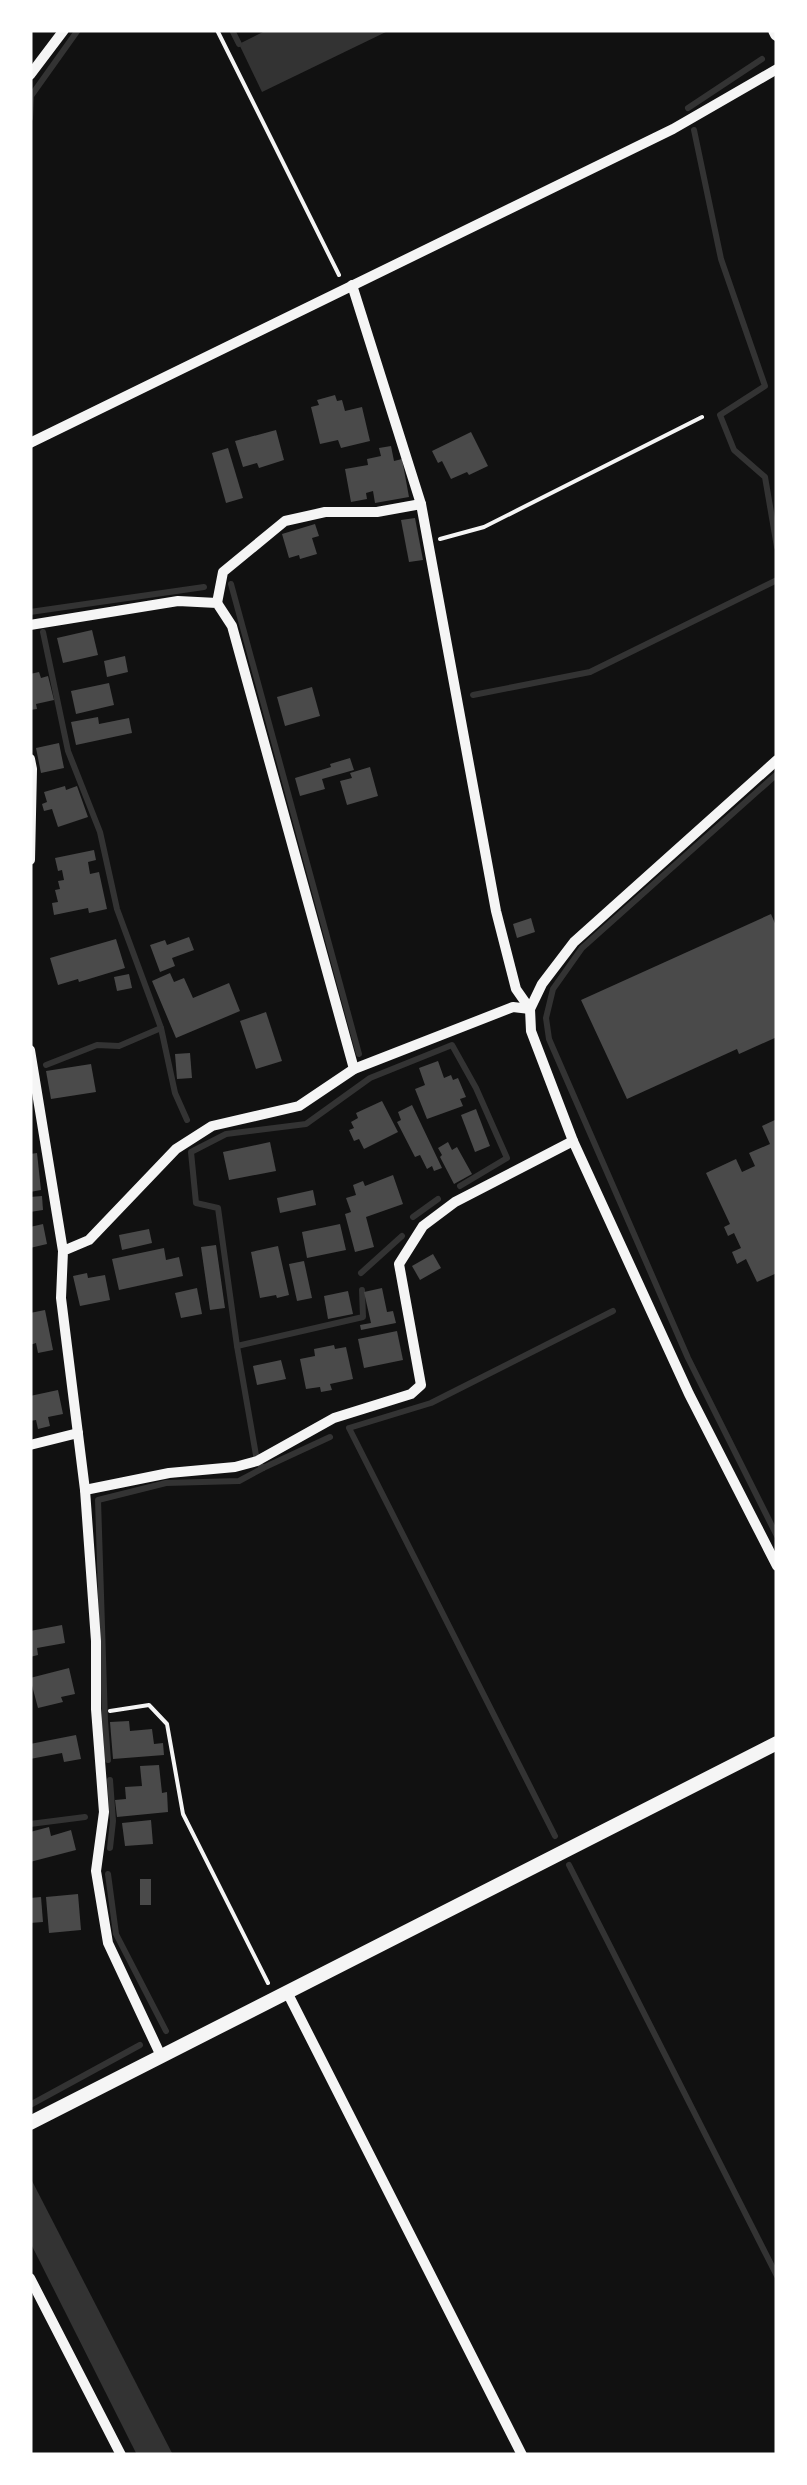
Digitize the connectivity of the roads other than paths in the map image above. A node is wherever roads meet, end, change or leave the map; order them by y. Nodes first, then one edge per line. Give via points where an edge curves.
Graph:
1 (64, 30) edge
2 (777, 69) edge
3 (30, 75) edge
4 (349, 287) junction
5 (30, 443) edge
6 (421, 504) junction
7 (217, 603) junction
8 (30, 625) edge
9 (30, 759) edge
10 (777, 760) edge
11 (30, 860) edge
12 (530, 1010) junction
13 (30, 1050) edge
14 (30, 1058) edge
15 (354, 1069) junction
16 (574, 1142) junction
17 (64, 1252) junction
18 (78, 1433) junction
19 (30, 1444) edge
20 (86, 1490) junction
21 (777, 1566) edge
22 (777, 1743) edge
23 (281, 1995) junction
24 (161, 2056) junction
25 (30, 2123) edge
26 (30, 2278) edge
27 (45, 2307) junction
28 (30, 2314) edge
29 (121, 2455) edge
30 (522, 2455) edge

1 - 3 street
2 - 4 street via 673,129
4 - 5 street
4 - 6 street
6 - 7 street via 284,521 223,572
6 - 12 street via 496,911 516,989
7 - 8 street via 178,601
7 - 15 street via 232,626
9 - 11 street
10 - 12 street via 574,942
12 - 15 street via 513,1007
12 - 16 street via 531,1031
13 - 14 street
14 - 17 street
15 - 17 street via 300,1106 212,1126 176,1149 88,1240
16 - 20 street via 455,1202 423,1226 399,1264 422,1385 412,1394 334,1418 246,1464
16 - 21 street via 689,1394
17 - 18 street via 61,1298
18 - 19 street
18 - 20 street
20 - 24 street via 104,1812 96,1872 108,1944
22 - 23 street
23 - 24 street
23 - 30 street
24 - 25 street
26 - 27 street
27 - 28 street
27 - 29 street

